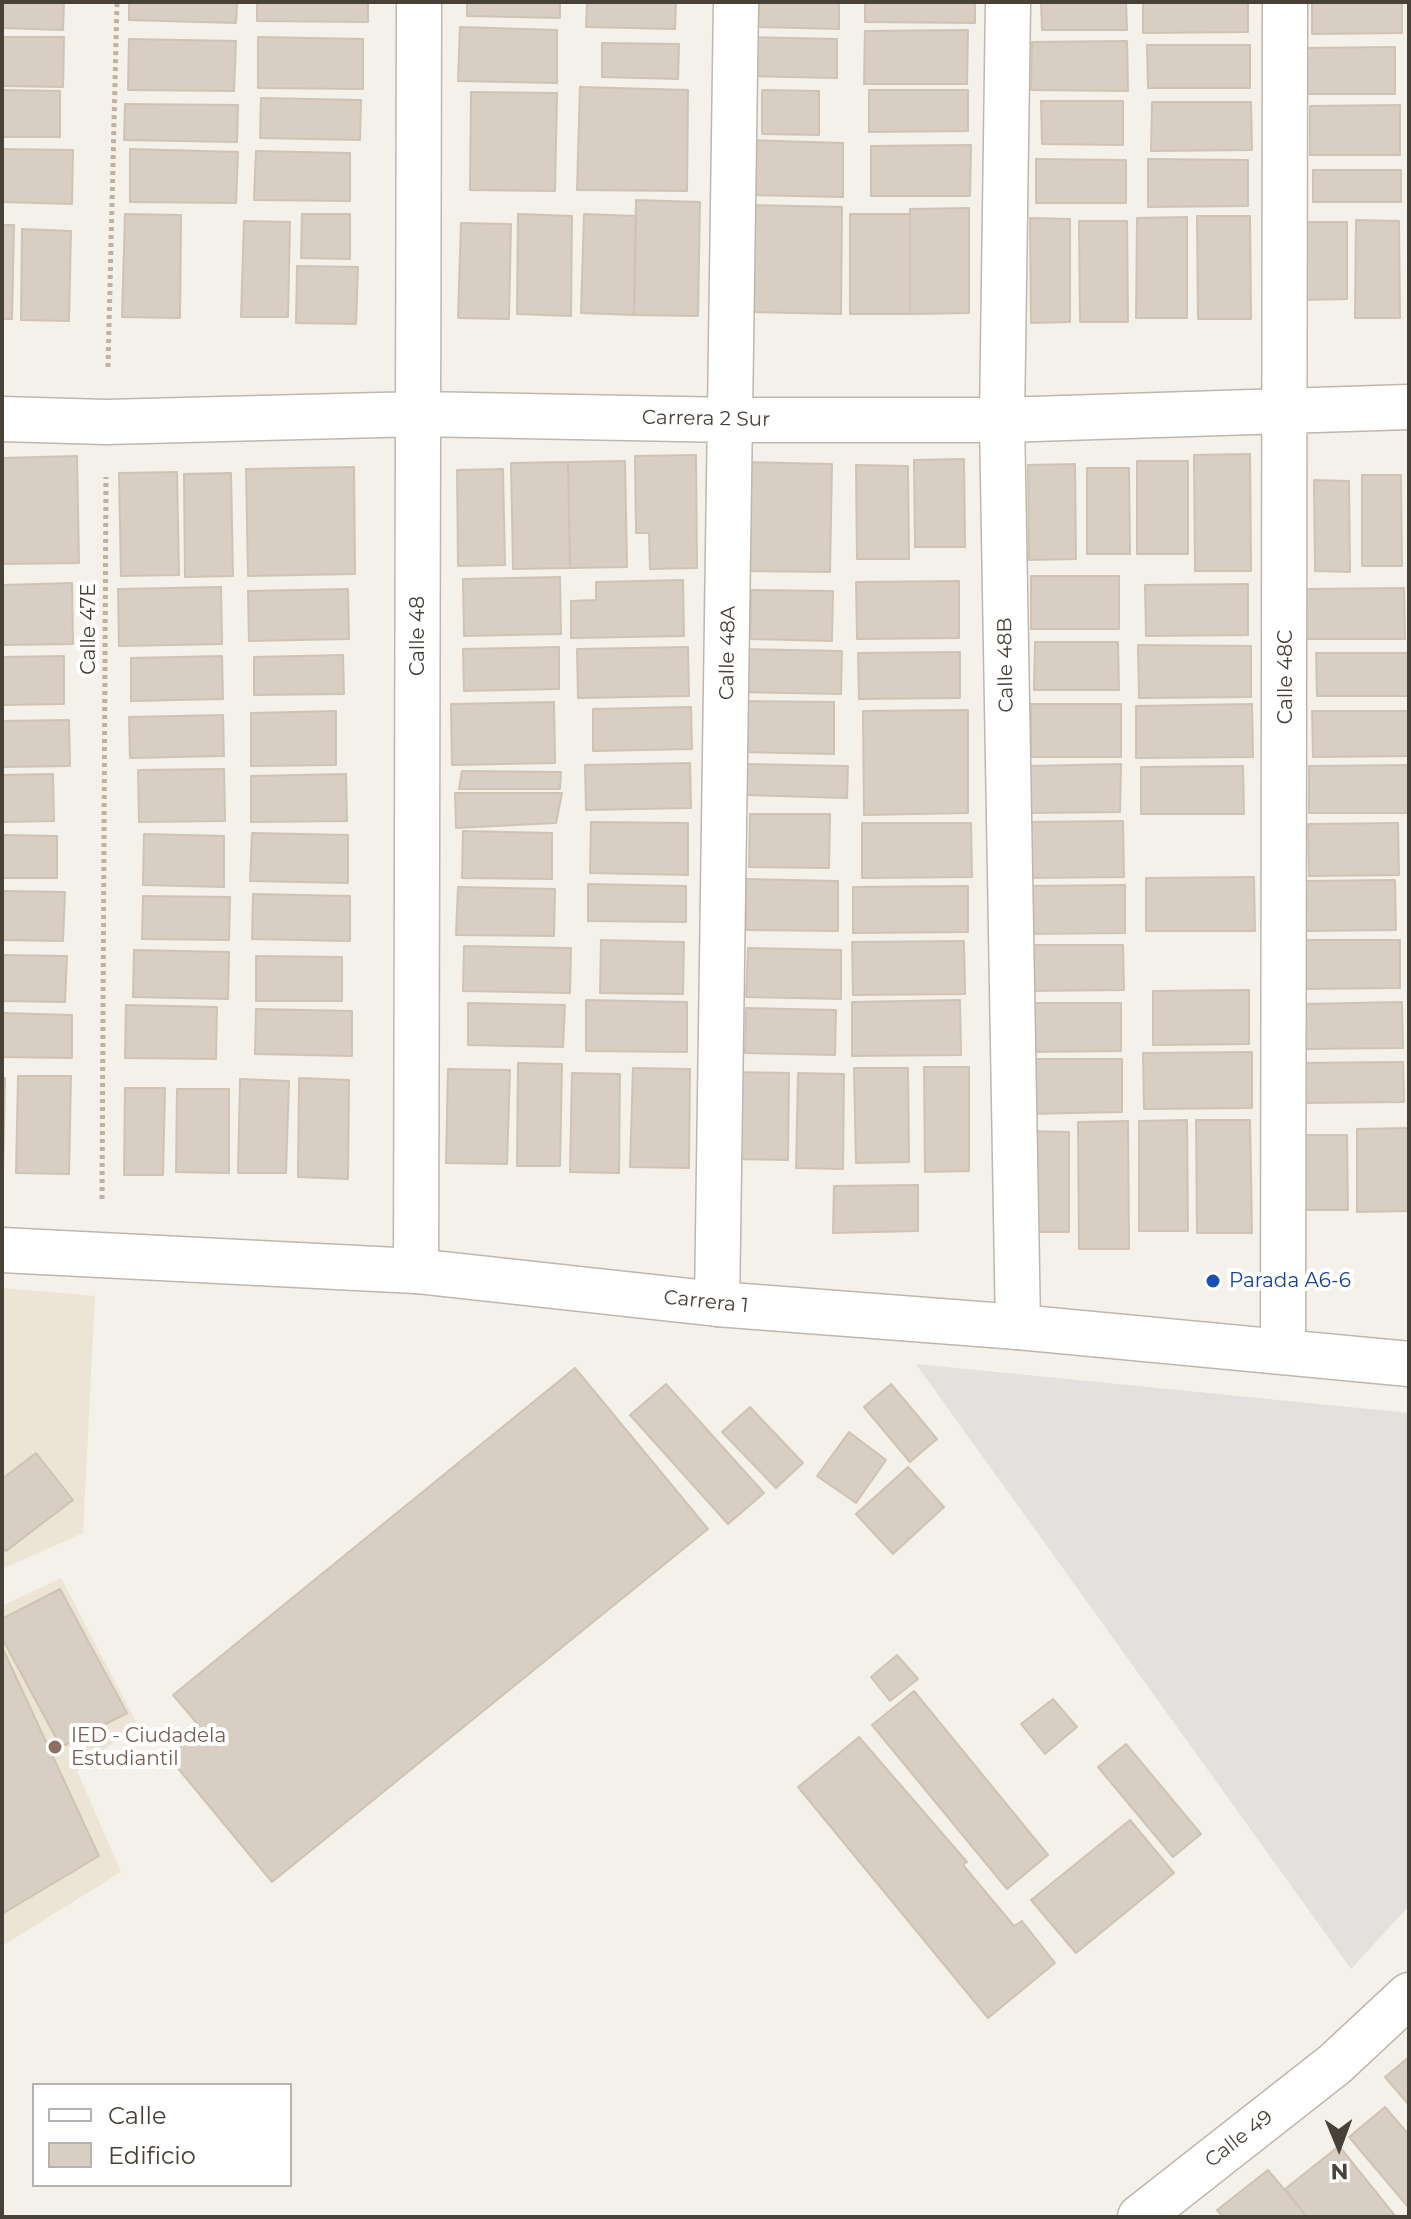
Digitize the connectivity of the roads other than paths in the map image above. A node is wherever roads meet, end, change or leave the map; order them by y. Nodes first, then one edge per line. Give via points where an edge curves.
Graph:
1 (419, 2) edge
2 (736, 2) edge
3 (1008, 2) edge
4 (1285, 2) edge
5 (1409, 407) edge
6 (1287, 408) junction
7 (419, 414) junction
8 (2, 419) edge
9 (732, 420) junction
10 (1002, 420) junction
11 (2, 1250) edge
12 (416, 1271) junction
13 (717, 1304) junction
14 (1018, 1327) junction
15 (1283, 1352) junction
16 (1409, 1364) edge
17 (1409, 1995) edge
18 (1140, 2217) edge

1 - 7 street, Calle 48
2 - 9 street, Calle 48A
3 - 10 street, Calle 48B
4 - 6 street, Calle 48C
5 - 6 street, Carrera 2 Sur
6 - 10 street, Carrera 2 Sur
6 - 15 street, Calle 48C
7 - 8 street, Carrera 2 Sur via 106,422
7 - 9 street, Carrera 2 Sur
7 - 12 street, Calle 48
9 - 10 street, Carrera 2 Sur
9 - 13 street, Calle 48A
10 - 14 street, Calle 48B
11 - 12 street, Carrera 1
12 - 13 street, Carrera 1
13 - 14 street, Carrera 1
14 - 15 street, Carrera 1
15 - 16 street, Carrera 1
17 - 18 street, Calle 49 via 1335,2064

